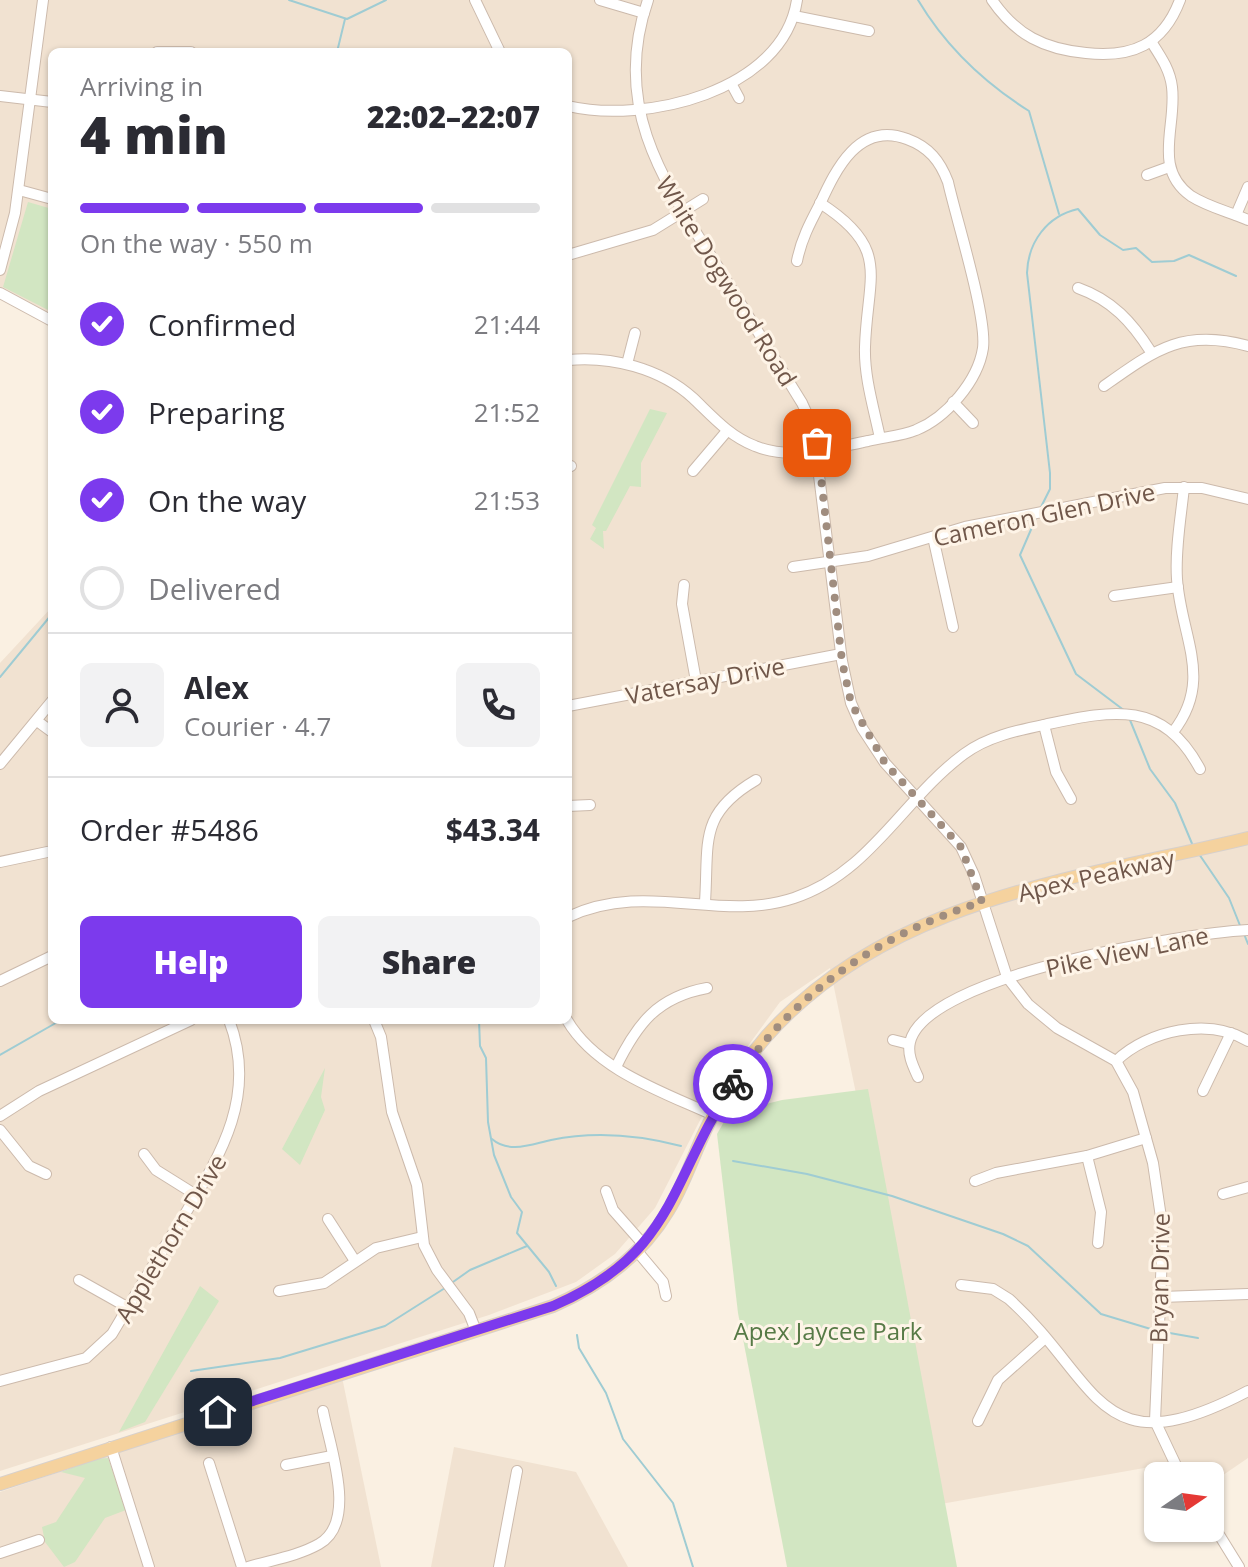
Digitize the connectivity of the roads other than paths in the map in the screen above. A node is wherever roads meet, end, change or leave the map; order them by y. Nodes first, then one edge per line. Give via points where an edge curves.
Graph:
1 (43, 0) edge
2 (475, 0) edge
3 (600, 0) edge
4 (648, 0) edge
5 (797, 0) edge
6 (992, 0) edge
7 (1180, 0) edge
8 (644, 13) junction
9 (794, 16) junction
10 (869, 31) dead end
11 (1152, 43) junction
12 (498, 48) edge
13 (732, 85) junction
14 (0, 96) edge
15 (30, 97) junction
16 (739, 98) dead end
17 (48, 101) edge
18 (572, 107) edge
19 (638, 108) junction
20 (1169, 167) junction
21 (1147, 175) dead end
22 (1248, 187) edge
23 (19, 190) junction
24 (48, 198) edge
25 (703, 199) dead end
26 (820, 203) junction
27 (683, 212) junction
28 (1236, 215) junction
29 (1248, 220) edge
30 (572, 254) edge
31 (797, 261) dead end
32 (0, 270) edge
33 (1078, 288) dead end
34 (0, 293) edge
35 (48, 319) edge
36 (635, 333) dead end
37 (1248, 346) edge
38 (1151, 352) junction
39 (572, 360) edge
40 (627, 364) junction
41 (1104, 386) dead end
42 (953, 402) junction
43 (973, 423) dead end
44 (727, 431) junction
45 (880, 438) junction
46 (819, 451) junction
47 (693, 471) dead end
48 (1184, 487) junction
49 (1248, 499) edge
50 (933, 537) junction
51 (831, 562) junction
52 (793, 567) dead end
53 (684, 585) dead end
54 (1178, 587) junction
55 (1114, 596) dead end
56 (953, 627) dead end
57 (841, 654) junction
58 (696, 681) junction
59 (572, 705) edge
60 (48, 706) edge
61 (37, 721) junction
62 (1044, 725) junction
63 (48, 729) edge
64 (1173, 732) junction
65 (0, 764) edge
66 (1200, 769) dead end
67 (756, 780) dead end
68 (918, 797) junction
69 (1071, 799) dead end
70 (590, 805) dead end
71 (572, 806) edge
72 (1248, 838) edge
73 (48, 852) edge
74 (0, 862) edge
75 (705, 902) junction
76 (982, 902) junction
77 (572, 916) edge
78 (1248, 930) edge
79 (48, 958) edge
80 (1007, 977) junction
81 (0, 981) edge
82 (707, 988) dead end
83 (182, 1024) edge
84 (230, 1024) edge
85 (376, 1024) edge
86 (570, 1024) edge
87 (1231, 1033) junction
88 (893, 1040) dead end
89 (1248, 1041) edge
90 (909, 1044) junction
91 (1116, 1061) junction
92 (616, 1067) junction
93 (918, 1077) dead end
94 (1203, 1091) dead end
95 (713, 1115) junction
96 (0, 1116) edge
97 (0, 1130) edge
98 (1146, 1138) junction
99 (144, 1154) dead end
100 (1087, 1156) junction
101 (46, 1174) dead end
102 (975, 1181) dead end
103 (1248, 1187) edge
104 (606, 1191) dead end
105 (1223, 1194) dead end
106 (196, 1195) junction
107 (328, 1219) dead end
108 (422, 1237) junction
109 (1098, 1243) dead end
110 (640, 1248) junction
111 (355, 1261) junction
112 (79, 1280) dead end
113 (961, 1285) dead end
114 (279, 1291) dead end
115 (1248, 1294) edge
116 (666, 1296) dead end
117 (1161, 1297) junction
118 (127, 1307) junction
119 (476, 1331) junction
120 (1044, 1339) junction
121 (0, 1381) edge
122 (1248, 1391) edge
123 (323, 1411) dead end
124 (978, 1421) dead end
125 (1155, 1421) junction
126 (111, 1447) junction
127 (332, 1456) junction
128 (1174, 1462) edge
129 (209, 1463) dead end
130 (286, 1465) dead end
131 (517, 1471) dead end
132 (0, 1484) edge
133 (39, 1540) dead end
134 (1224, 1542) edge
135 (0, 1553) edge
136 (149, 1567) edge
137 (242, 1567) edge
138 (248, 1567) edge
139 (499, 1567) edge
140 (1239, 1567) edge

1 - 15 street
2 - 12 street
3 - 8 street
4 - 8 street, White Dogwood Road
5 - 9 street
6 - 11 street via 1017,30 1055,49 1118,55
7 - 11 street via 1169,25
8 - 19 street, White Dogwood Road via 636,64
9 - 10 street
9 - 13 street via 771,55
11 - 20 street via 1173,90
13 - 16 street
13 - 19 street via 700,97
14 - 15 street
15 - 17 street
15 - 23 street
18 - 19 street via 602,112
19 - 27 street, White Dogwood Road via 652,157
20 - 21 street
20 - 28 street via 1191,196
22 - 28 street
23 - 24 street
23 - 32 street
25 - 27 street
26 - 31 street
26 - 42 street via 843,158 870,139 903,137 941,165 983,332 980,361
26 - 45 street via 854,227 869,256 872,283 865,362
27 - 30 street via 653,230
27 - 46 street, White Dogwood Road via 802,403
28 - 29 street
33 - 38 street via 1123,314
34 - 35 street
36 - 40 street
37 - 38 street via 1200,339
38 - 41 street
39 - 40 street
40 - 44 street via 679,387
42 - 43 street
42 - 45 street via 917,430
44 - 46 street via 765,450
44 - 47 street
45 - 46 street
46 - 51 street, White Dogwood Road
48 - 49 street, Cameron Glen Drive
48 - 50 street, Cameron Glen Drive
48 - 54 street
50 - 51 street, Cameron Glen Drive
50 - 56 street
51 - 52 street, Cameron Glen Drive
51 - 57 street, White Dogwood Road
53 - 58 street via 682,604
54 - 55 street
54 - 64 street via 1195,682 1189,710
57 - 58 street, Vatersay Drive
57 - 68 street, White Dogwood Road via 862,728 885,763
58 - 59 street, Vatersay Drive
60 - 61 street
61 - 63 street
61 - 65 street
62 - 64 street via 1120,712
62 - 68 street via 975,747
62 - 69 street via 1056,772
64 - 66 street
67 - 75 street via 717,810
68 - 75 street via 860,860 827,884 770,903
68 - 76 street, White Dogwood Road via 961,847
70 - 71 street
72 - 76 main road, Apex Peakway
73 - 74 street
75 - 77 street via 622,900
76 - 80 street
76 - 95 main road, Apex Peakway via 910,929 832,976 764,1039
78 - 80 street, Pike View Lane via 1192,934
79 - 81 street
80 - 90 street, Pike View Lane via 942,1005
80 - 91 street via 1042,1017
82 - 92 street via 675,996 650,1012
83 - 96 street via 39,1091
84 - 106 street, Applethorn Drive via 238,1055 238,1103 224,1148
85 - 108 street via 392,1112 417,1185
86 - 92 street via 590,1049
87 - 89 street
87 - 91 street via 1187,1030 1136,1046
87 - 94 street
88 - 90 street
90 - 93 street
91 - 98 street, Bryan Drive via 1133,1092
92 - 95 street
95 - 110 main road, Apex Peakway via 668,1213
97 - 101 street via 29,1166
98 - 100 street
98 - 117 street, Bryan Drive via 1159,1196
99 - 106 street via 156,1170
100 - 102 street
100 - 109 street via 1101,1212
103 - 105 street
104 - 110 street
106 - 118 street, Applethorn Drive
107 - 111 street
108 - 111 street via 383,1245
108 - 119 street
110 - 116 street via 663,1282
110 - 119 main road, Apex Peakway via 584,1292
111 - 114 street via 324,1283
112 - 118 street
113 - 120 street via 1003,1294
115 - 117 street
117 - 125 street, Bryan Drive
118 - 121 street, Applethorn Drive via 105,1344 86,1358
119 - 126 main road, Apex Peakway
120 - 124 street via 998,1380
120 - 125 street via 1097,1402 1122,1416
122 - 125 street via 1201,1414
123 - 127 street
125 - 128 street, Bryan Drive
126 - 132 main road, Apex Peakway
126 - 136 street
127 - 130 street
127 - 138 street via 341,1508 332,1533 312,1547
129 - 137 street
131 - 139 street
133 - 135 street
134 - 140 street

